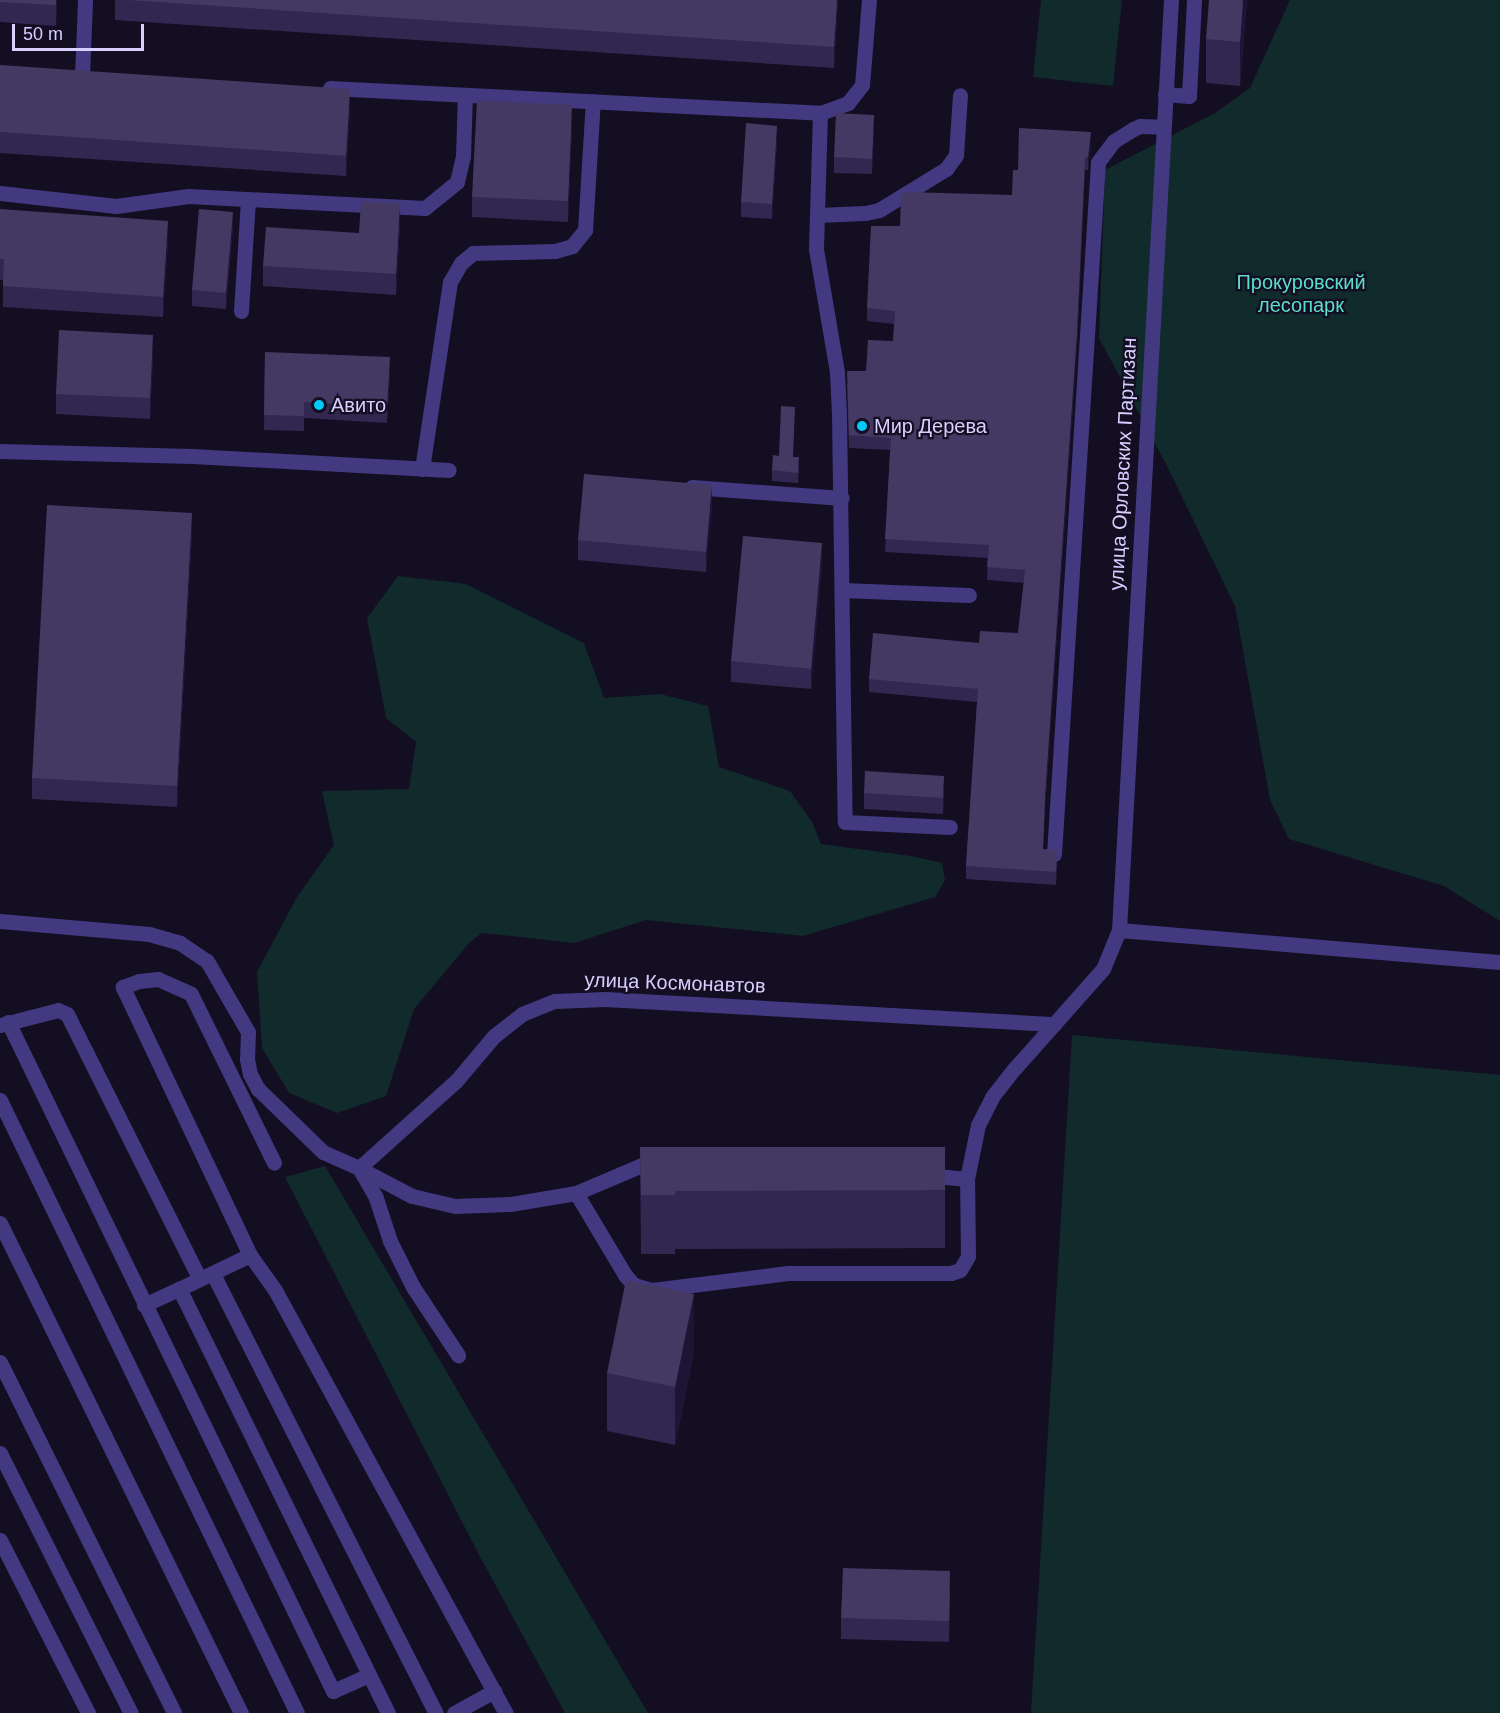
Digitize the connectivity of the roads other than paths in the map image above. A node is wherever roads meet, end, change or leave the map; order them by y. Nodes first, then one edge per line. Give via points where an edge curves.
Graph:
1 (85, 0) edge
2 (869, 0) edge
3 (1171, 0) edge
4 (1194, 0) edge
5 (98, 77) edge
6 (309, 87) edge
7 (1165, 94) junction
8 (465, 95) junction
9 (960, 95) dead end
10 (592, 101) junction
11 (820, 113) junction
12 (1163, 127) junction
13 (0, 193) edge
14 (248, 199) junction
15 (817, 215) junction
16 (241, 311) dead end
17 (0, 451) edge
18 (422, 469) junction
19 (449, 470) dead end
20 (681, 487) edge
21 (842, 498) junction
22 (842, 590) junction
23 (969, 595) dead end
24 (950, 827) dead end
25 (1054, 854) edge
26 (0, 921) edge
27 (1119, 930) junction
28 (1500, 962) edge
29 (4, 1024) edge
30 (1054, 1024) junction
31 (0, 1100) edge
32 (671, 1161) edge
33 (274, 1163) dead end
34 (359, 1168) junction
35 (909, 1173) edge
36 (967, 1179) junction
37 (576, 1193) junction
38 (0, 1223) edge
39 (250, 1255) junction
40 (206, 1276) junction
41 (179, 1289) junction
42 (144, 1305) junction
43 (458, 1355) dead end
44 (0, 1362) edge
45 (0, 1453) edge
46 (0, 1540) edge
47 (369, 1675) junction
48 (494, 1690) junction
49 (88, 1713) edge
50 (131, 1713) edge
51 (174, 1713) edge
52 (241, 1713) edge
53 (297, 1713) edge
54 (388, 1713) edge
55 (436, 1713) edge
56 (454, 1713) edge
57 (506, 1713) edge

1 - 5 street via 76,76
2 - 11 street via 862,85 848,103
3 - 7 street, улица Орловских Партизан
4 - 7 street via 1189,96
6 - 8 street
7 - 12 street, улица Орловских Партизан
8 - 10 street
8 - 14 street via 458,182 425,207
9 - 15 street via 956,155 946,169 879,210
10 - 11 street
10 - 18 street via 585,230 572,246 555,251 472,253 450,282
11 - 15 street
12 - 25 street via 1133,129 1114,141 1098,162
12 - 27 street, улица Орловских Партизан
13 - 14 street via 116,206 188,196
14 - 16 street
15 - 21 street via 816,249 837,372
17 - 18 street via 192,456
18 - 19 street
20 - 21 street
21 - 22 street
22 - 23 street
22 - 24 street via 845,822
26 - 34 street via 148,934 180,943 207,961 248,1032 247,1059 258,1089 323,1152
27 - 28 street
27 - 30 street, улица Орловских Партизан via 1103,969
29 - 40 street via 58,1010 67,1014
29 - 42 street
30 - 34 street, улица Космонавтов via 605,999 555,1001 522,1014 494,1036 456,1081
30 - 36 street, улица Орловских Партизан via 992,1098 978,1125
31 - 53 street
32 - 37 street via 649,1162
33 - 39 street via 191,994 159,979 123,987
34 - 37 street via 412,1196 455,1206 510,1204
34 - 43 street via 376,1198 390,1241 413,1287
35 - 36 street
36 - 37 street, улица Орловских Партизан via 968,1256 960,1270 788,1273 652,1290 634,1285 625,1275
38 - 52 street
39 - 40 street
39 - 48 street via 275,1290
40 - 41 street
40 - 55 street
41 - 42 street
41 - 47 street
42 - 47 street via 333,1691
44 - 51 street
45 - 50 street
46 - 49 street
47 - 54 street
48 - 56 street
48 - 57 street

